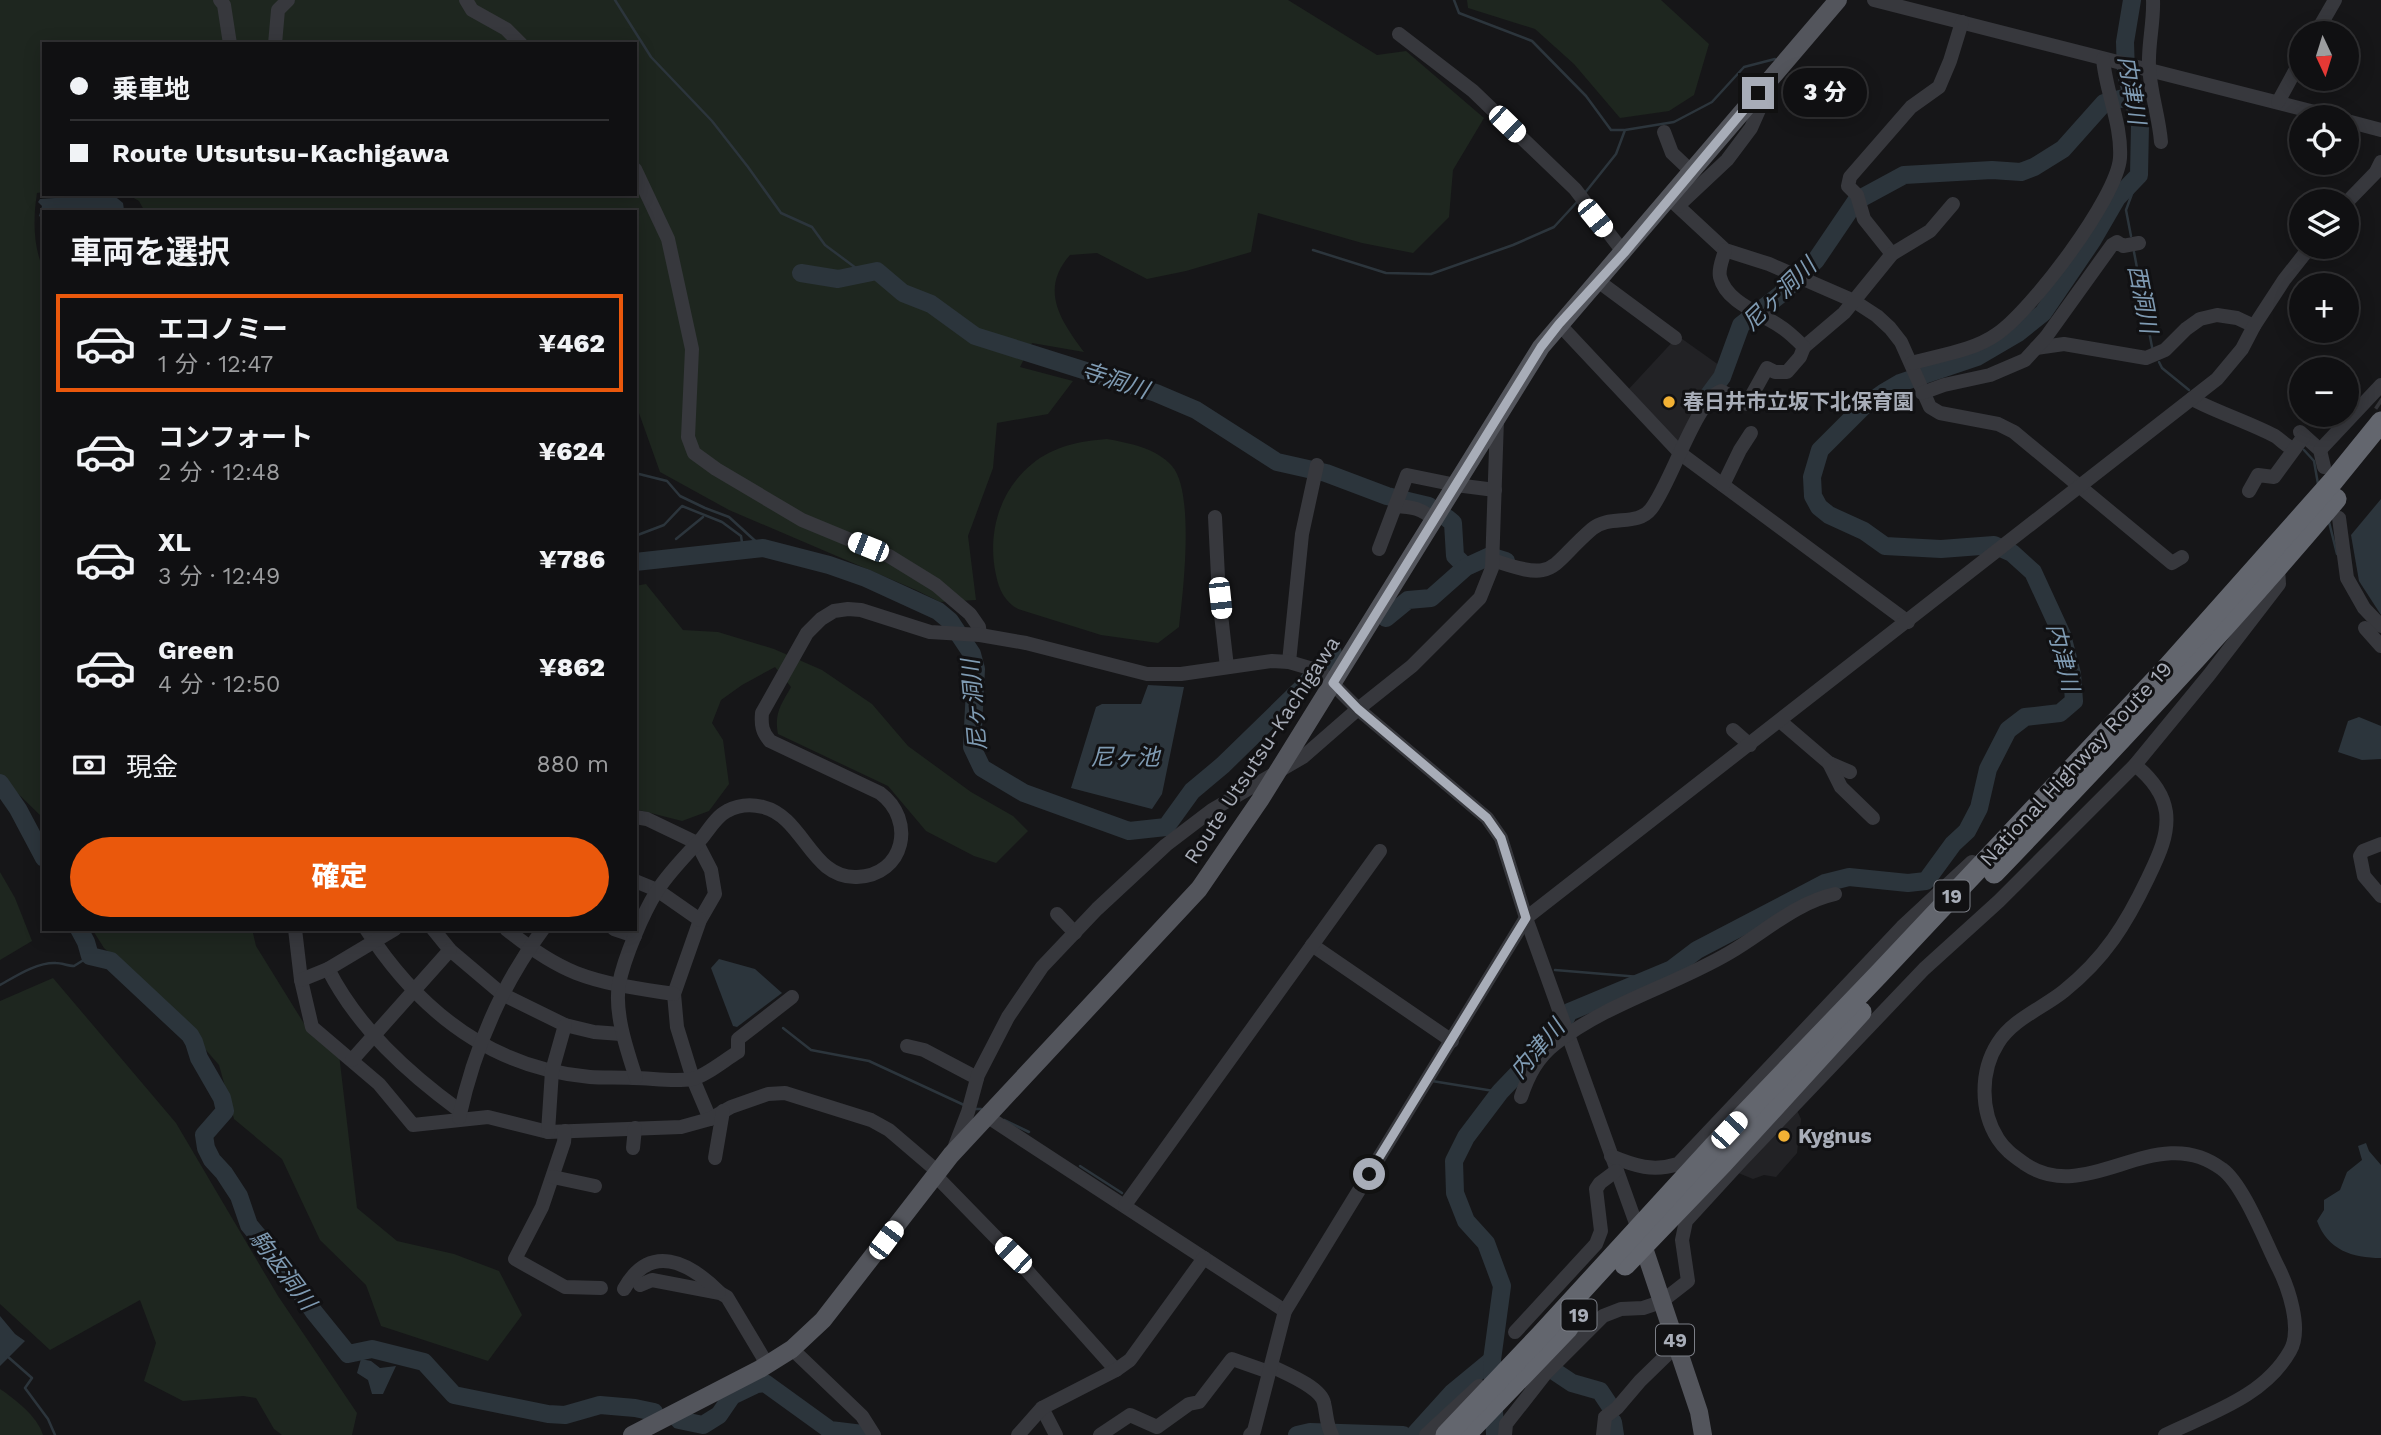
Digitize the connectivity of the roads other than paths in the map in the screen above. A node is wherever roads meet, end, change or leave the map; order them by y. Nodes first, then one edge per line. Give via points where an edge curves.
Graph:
1 (220, 0) edge
2 (288, 0) edge
3 (466, 0) edge
4 (1838, 0) edge
5 (1874, 0) edge
6 (2153, 0) edge
7 (2335, 0) edge
8 (2323, 21) edge
9 (1962, 23) junction
10 (1399, 34) dead end
11 (230, 42) edge
12 (275, 42) edge
13 (519, 42) edge
14 (2104, 59) junction
15 (2149, 70) junction
16 (2289, 82) edge
17 (1758, 93) junction
18 (2278, 102) junction
19 (2289, 105) edge
20 (2359, 124) edge
21 (2381, 130) edge
22 (1664, 132) dead end
23 (2161, 142) dead end
24 (2381, 162) edge
25 (1692, 172) junction
26 (637, 173) edge
27 (2359, 190) edge
28 (1674, 202) junction
29 (1953, 205) dead end
30 (2139, 243) dead end
31 (1725, 250) junction
32 (1624, 253) junction
33 (1892, 254) junction
34 (2301, 259) edge
35 (1598, 281) junction
36 (1854, 301) junction
37 (1559, 324) junction
38 (2254, 326) junction
39 (1675, 338) dead end
40 (1804, 347) junction
41 (2036, 348) junction
42 (1912, 363) junction
43 (1923, 393) junction
44 (2192, 399) junction
45 (2378, 401) edge
46 (1497, 416) junction
47 (1751, 433) dead end
48 (2381, 444) edge
49 (2293, 449) junction
50 (2320, 450) junction
51 (1681, 454) junction
52 (1317, 464) dead end
53 (2324, 467) dead end
54 (1455, 485) junction
55 (1723, 485) junction
56 (2080, 486) junction
57 (1495, 491) junction
58 (2249, 491) dead end
59 (1395, 506) junction
60 (1215, 517) dead end
61 (2339, 518) dead end
62 (1434, 520) junction
63 (1379, 549) dead end
64 (2182, 557) dead end
65 (1493, 560) junction
66 (2277, 568) junction
67 (1908, 622) junction
68 (2381, 626) edge
69 (2365, 628) dead end
70 (980, 635) junction
71 (2381, 646) edge
72 (1289, 662) junction
73 (1227, 667) junction
74 (1323, 676) junction
75 (1358, 709) junction
76 (1780, 721) junction
77 (1733, 730) dead end
78 (1749, 745) junction
79 (1829, 763) junction
80 (2135, 765) junction
81 (1850, 772) dead end
82 (1277, 773) junction
83 (637, 817) edge
84 (1873, 818) dead end
85 (697, 843) junction
86 (2001, 844) junction
87 (2381, 844) edge
88 (1380, 850) dead end
89 (637, 882) edge
90 (657, 890) junction
91 (1835, 894) dead end
92 (2381, 896) edge
93 (1057, 914) dead end
94 (1526, 918) junction
95 (700, 920) junction
96 (295, 931) edge
97 (367, 931) edge
98 (392, 931) edge
99 (435, 931) edge
100 (509, 931) edge
101 (542, 931) edge
102 (620, 931) edge
103 (1075, 933) junction
104 (635, 936) junction
105 (374, 942) junction
106 (1312, 945) junction
107 (530, 948) junction
108 (450, 950) junction
109 (328, 970) junction
110 (301, 980) junction
111 (619, 985) junction
112 (413, 989) junction
113 (502, 993) junction
114 (674, 994) junction
115 (792, 997) dead end
116 (565, 1025) junction
117 (621, 1034) junction
118 (1569, 1035) junction
119 (375, 1037) junction
120 (1452, 1041) junction
121 (480, 1043) junction
122 (907, 1046) dead end
123 (352, 1060) junction
124 (552, 1071) junction
125 (636, 1077) junction
126 (693, 1079) junction
127 (977, 1079) junction
128 (1521, 1097) dead end
129 (460, 1115) junction
130 (717, 1115) junction
131 (988, 1117) junction
132 (635, 1128) junction
133 (565, 1131) junction
134 (548, 1132) junction
135 (633, 1148) dead end
136 (951, 1156) junction
137 (1611, 1156) junction
138 (715, 1158) dead end
139 (1616, 1171) junction
140 (936, 1173) junction
141 (553, 1177) junction
142 (596, 1186) dead end
143 (1125, 1205) junction
144 (1640, 1237) junction
145 (1204, 1258) junction
146 (640, 1286) dead end
147 (601, 1288) dead end
148 (624, 1289) dead end
149 (720, 1293) junction
150 (1567, 1293) dead end
151 (1661, 1303) junction
152 (1284, 1311) junction
153 (1515, 1332) dead end
154 (1677, 1345) junction
155 (792, 1349) junction
156 (767, 1364) junction
157 (1270, 1369) junction
158 (1116, 1370) junction
159 (1515, 1390) junction
160 (1042, 1408) junction
161 (1455, 1432) edge
162 (1051, 1433) edge
163 (632, 1435) edge
164 (874, 1435) edge
165 (1018, 1435) edge
166 (1100, 1435) edge
167 (1250, 1435) edge
168 (1332, 1435) edge
169 (1426, 1435) edge
170 (1479, 1435) edge
171 (1504, 1435) edge
172 (1602, 1435) edge
173 (1703, 1435) edge
174 (2165, 1435) edge

1 - 11 street
2 - 12 street via 278,10
3 - 13 street via 472,10
4 - 17 main road, Route Utsutsu-Kachigawa
5 - 9 street
6 - 15 street
7 - 8 street
9 - 14 street
9 - 33 street via 1939,87 1911,107 1850,177 1848,186 1857,195 1864,219
10 - 32 street via 1473,91 1566,180
14 - 15 street
14 - 42 street via 2119,130 2120,161 2095,215 2017,319 1976,345
15 - 18 street
15 - 23 street
16 - 18 street
17 - 25 main road, Route Utsutsu-Kachigawa
17 - 28 street via 1762,101 1751,128 1727,160
18 - 19 street
20 - 21 street
22 - 25 street via 1672,153
24 - 27 street
25 - 28 main road, Route Utsutsu-Kachigawa
26 - 70 street via 668,239 692,349 688,437 694,453 802,520 890,556 936,585 970,614
28 - 31 street
28 - 32 main road, Route Utsutsu-Kachigawa
29 - 33 street via 1930,231
30 - 41 street via 2112,245
31 - 36 street
31 - 40 street via 1720,277 1733,296
32 - 35 main road, Route Utsutsu-Kachigawa
33 - 36 street
34 - 38 street
35 - 37 main road, Route Utsutsu-Kachigawa
35 - 39 street
36 - 40 street
36 - 42 street via 1890,327
37 - 46 main road, Route Utsutsu-Kachigawa
37 - 51 street
38 - 41 street via 2217,315 2200,320 2165,350 2146,358 2064,344
38 - 44 street via 2234,359
40 - 51 street via 1787,372 1767,368 1747,404 1717,392 1706,403
41 - 43 street via 2025,360 1990,375
42 - 43 street
43 - 56 street via 1930,407 1940,413 1982,419 2014,432
44 - 49 street via 2279,438
44 - 56 street
45 - 50 street
45 - 86 highway, National Highway Route 19 / 19 via 2334,480 2166,669
46 - 54 main road, Route Utsutsu-Kachigawa
46 - 57 street
47 - 55 street
48 - 66 highway, National Highway Route 19 / 19
49 - 50 street via 2302,434
49 - 58 street via 2274,477 2258,475
50 - 53 street
51 - 55 street
51 - 65 street via 1650,510 1602,522 1559,563 1529,570
52 - 72 street via 1302,534
54 - 57 street
54 - 59 street via 1407,475
54 - 62 main road, Route Utsutsu-Kachigawa
55 - 67 street
56 - 64 street via 2172,564
56 - 67 street
57 - 65 street
59 - 62 street via 1418,508
59 - 63 street
60 - 73 street
61 - 68 street via 2347,578
62 - 74 main road, Route Utsutsu-Kachigawa
65 - 75 street via 1480,598 1412,666
66 - 80 street via 2279,584
66 - 144 highway, National Highway Route 19 / 19 via 1723,1163
67 - 76 street
69 - 71 street
70 - 73 street via 1147,674
70 - 85 street via 918,629 861,610 834,611 807,633 762,713 761,724 770,741 889,800 902,832 895,856 886,867 864,876 839,875 823,864 776,811 749,805 724,812
72 - 73 street
72 - 74 street
74 - 75 street
74 - 82 main road, Route Utsutsu-Kachigawa
75 - 82 street via 1303,757
75 - 94 street via 1487,818 1501,838
76 - 78 street
76 - 79 street
77 - 78 street
78 - 94 street
79 - 81 street
79 - 84 street via 1840,787
80 - 151 street via 1924,969 1686,1222 1682,1240 1688,1281
80 - 174 street via 2159,791 2166,812 2160,854 2129,919 2111,945 2063,992 1998,1042 1989,1062 1985,1102 1988,1120 2009,1153 2031,1168 2074,1177 2136,1158 2182,1152 2224,1170 2239,1191 2289,1294 2295,1328 2292,1348 2271,1378 2251,1393
82 - 103 street via 1212,810 1166,845
82 - 131 main road, Route Utsutsu-Kachigawa via 1199,889
83 - 85 street
85 - 90 street
85 - 95 street via 711,870 715,894
86 - 137 street via 1970,863 1902,928 1678,1164 1647,1169
86 - 144 highway, National Highway Route 19 / 19 via 1776,1080
87 - 92 street via 2360,856 2364,876
88 - 106 street
89 - 90 street
90 - 95 street
90 - 104 street
91 - 118 street via 1801,905 1729,953 1616,1006
93 - 103 street
94 - 118 street
94 - 120 street
95 - 114 street
96 - 110 street
97 - 105 street
98 - 105 street
99 - 108 street
100 - 107 street
101 - 107 street
102 - 104 street
103 - 127 street via 1042,967 1008,1017
104 - 111 street
105 - 109 street
105 - 112 street
106 - 120 street
106 - 143 street
107 - 111 street via 575,973
107 - 113 street
108 - 112 street
108 - 113 street
109 - 110 street
109 - 119 street via 341,995
110 - 123 street via 312,1027
111 - 114 street
111 - 117 street
112 - 119 street
112 - 121 street via 442,1019
113 - 116 street
113 - 121 street
114 - 126 street via 677,1027
115 - 126 street via 738,1039 738,1052
116 - 117 street
116 - 124 street
117 - 125 street
118 - 128 street via 1538,1061
118 - 137 street
119 - 123 street
119 - 129 street
120 - 152 street
121 - 124 street via 512,1060
121 - 129 street
122 - 127 street via 924,1050
123 - 129 street via 413,1125
124 - 125 street
124 - 134 street
125 - 126 street
126 - 130 street
127 - 136 street
129 - 134 street
130 - 132 street via 681,1127
130 - 138 street
130 - 140 street via 768,1094 785,1093 871,1120 889,1130
131 - 136 main road, Route Utsutsu-Kachigawa
131 - 143 street
132 - 133 street
132 - 135 street
133 - 134 street
133 - 141 street
136 - 140 main road, Route Utsutsu-Kachigawa
137 - 139 street
139 - 144 street
139 - 153 street via 1596,1189 1601,1231 1595,1244
140 - 155 main road, Route Utsutsu-Kachigawa via 843,1298
140 - 158 street
141 - 142 street
141 - 147 street via 515,1259 565,1287
143 - 145 street
144 - 151 main road, 49
144 - 159 highway, National Highway Route 19 / 19
144 - 161 highway, National Highway Route 19 / 19 via 1514,1362
145 - 152 street
145 - 158 street via 1130,1360
146 - 149 street via 652,1280
148 - 149 street via 636,1271 670,1260 704,1277
149 - 156 street via 727,1297
150 - 169 street
151 - 154 main road, 49
151 - 171 street via 1603,1316 1546,1373 1507,1424
152 - 157 street
154 - 172 street via 1605,1417
154 - 173 main road, 49
155 - 156 main road, Route Utsutsu-Kachigawa
155 - 164 street via 862,1416
156 - 163 main road, Route Utsutsu-Kachigawa
157 - 166 street via 1233,1359 1199,1402 1157,1427 1130,1415
157 - 167 street
157 - 168 street via 1317,1391
158 - 160 street
159 - 161 highway, National Highway Route 19 / 19
159 - 170 street
160 - 162 street
160 - 165 street

